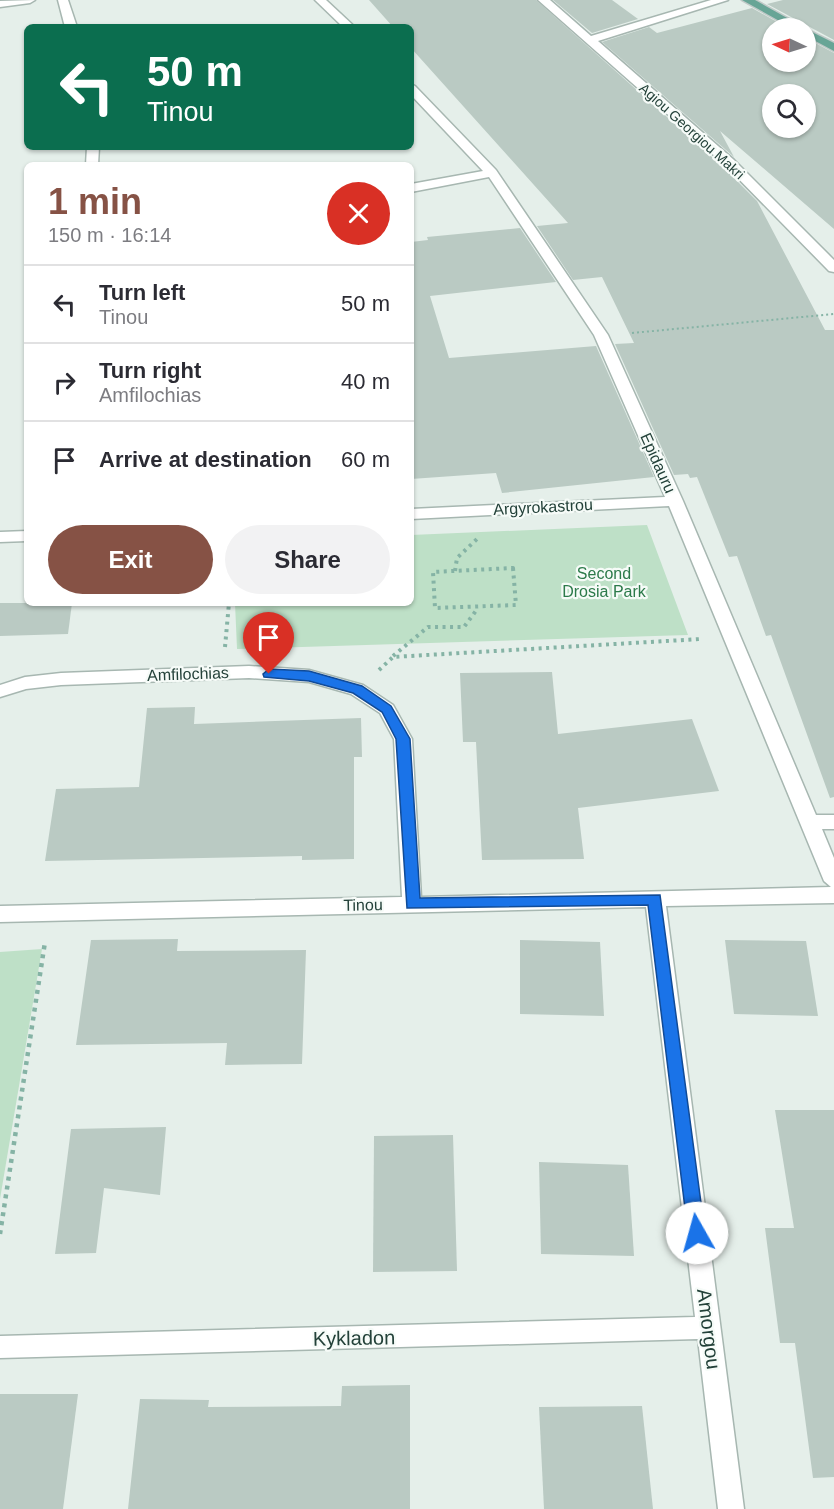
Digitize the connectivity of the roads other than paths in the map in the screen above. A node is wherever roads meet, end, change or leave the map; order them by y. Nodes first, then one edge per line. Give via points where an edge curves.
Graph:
1 (30, 0) edge
2 (63, 0) edge
3 (320, 0) edge
4 (543, 0) edge
5 (723, 0) edge
6 (747, 0) edge
7 (0, 4) edge
8 (780, 18) edge
9 (70, 24) edge
10 (346, 24) edge
11 (816, 38) edge
12 (590, 40) junction
13 (834, 48) edge
14 (414, 91) edge
15 (492, 173) junction
16 (414, 187) edge
17 (834, 268) edge
18 (675, 501) junction
19 (414, 514) edge
20 (24, 536) edge
21 (0, 537) edge
22 (0, 691) edge
23 (810, 822) junction
24 (834, 822) edge
25 (834, 880) edge
26 (834, 895) edge
27 (655, 900) junction
28 (412, 904) junction
29 (0, 914) edge
30 (709, 1328) junction
31 (0, 1347) edge
32 (731, 1509) edge

1 - 7 street
2 - 9 street
3 - 10 street
4 - 12 street, Agiou Georgiou Makri
5 - 12 street
6 - 8 main road
11 - 13 main road
12 - 17 street, Agiou Georgiou Makri via 693,130
14 - 15 street, Epidauru
15 - 16 street
15 - 18 street, Epidauru via 602,335
18 - 19 street, Argyrokastrou
18 - 23 street, Epidauru
20 - 21 street
22 - 28 street, Amfilochias via 61,678 223,673 309,676 357,689 387,709 403,739
23 - 24 street
23 - 25 street, Epidauru
26 - 27 street, Tinou
27 - 28 street, Tinou
27 - 30 street, Amorgou
28 - 29 street, Tinou
30 - 31 street, Kykladon
30 - 32 street, Amorgou

